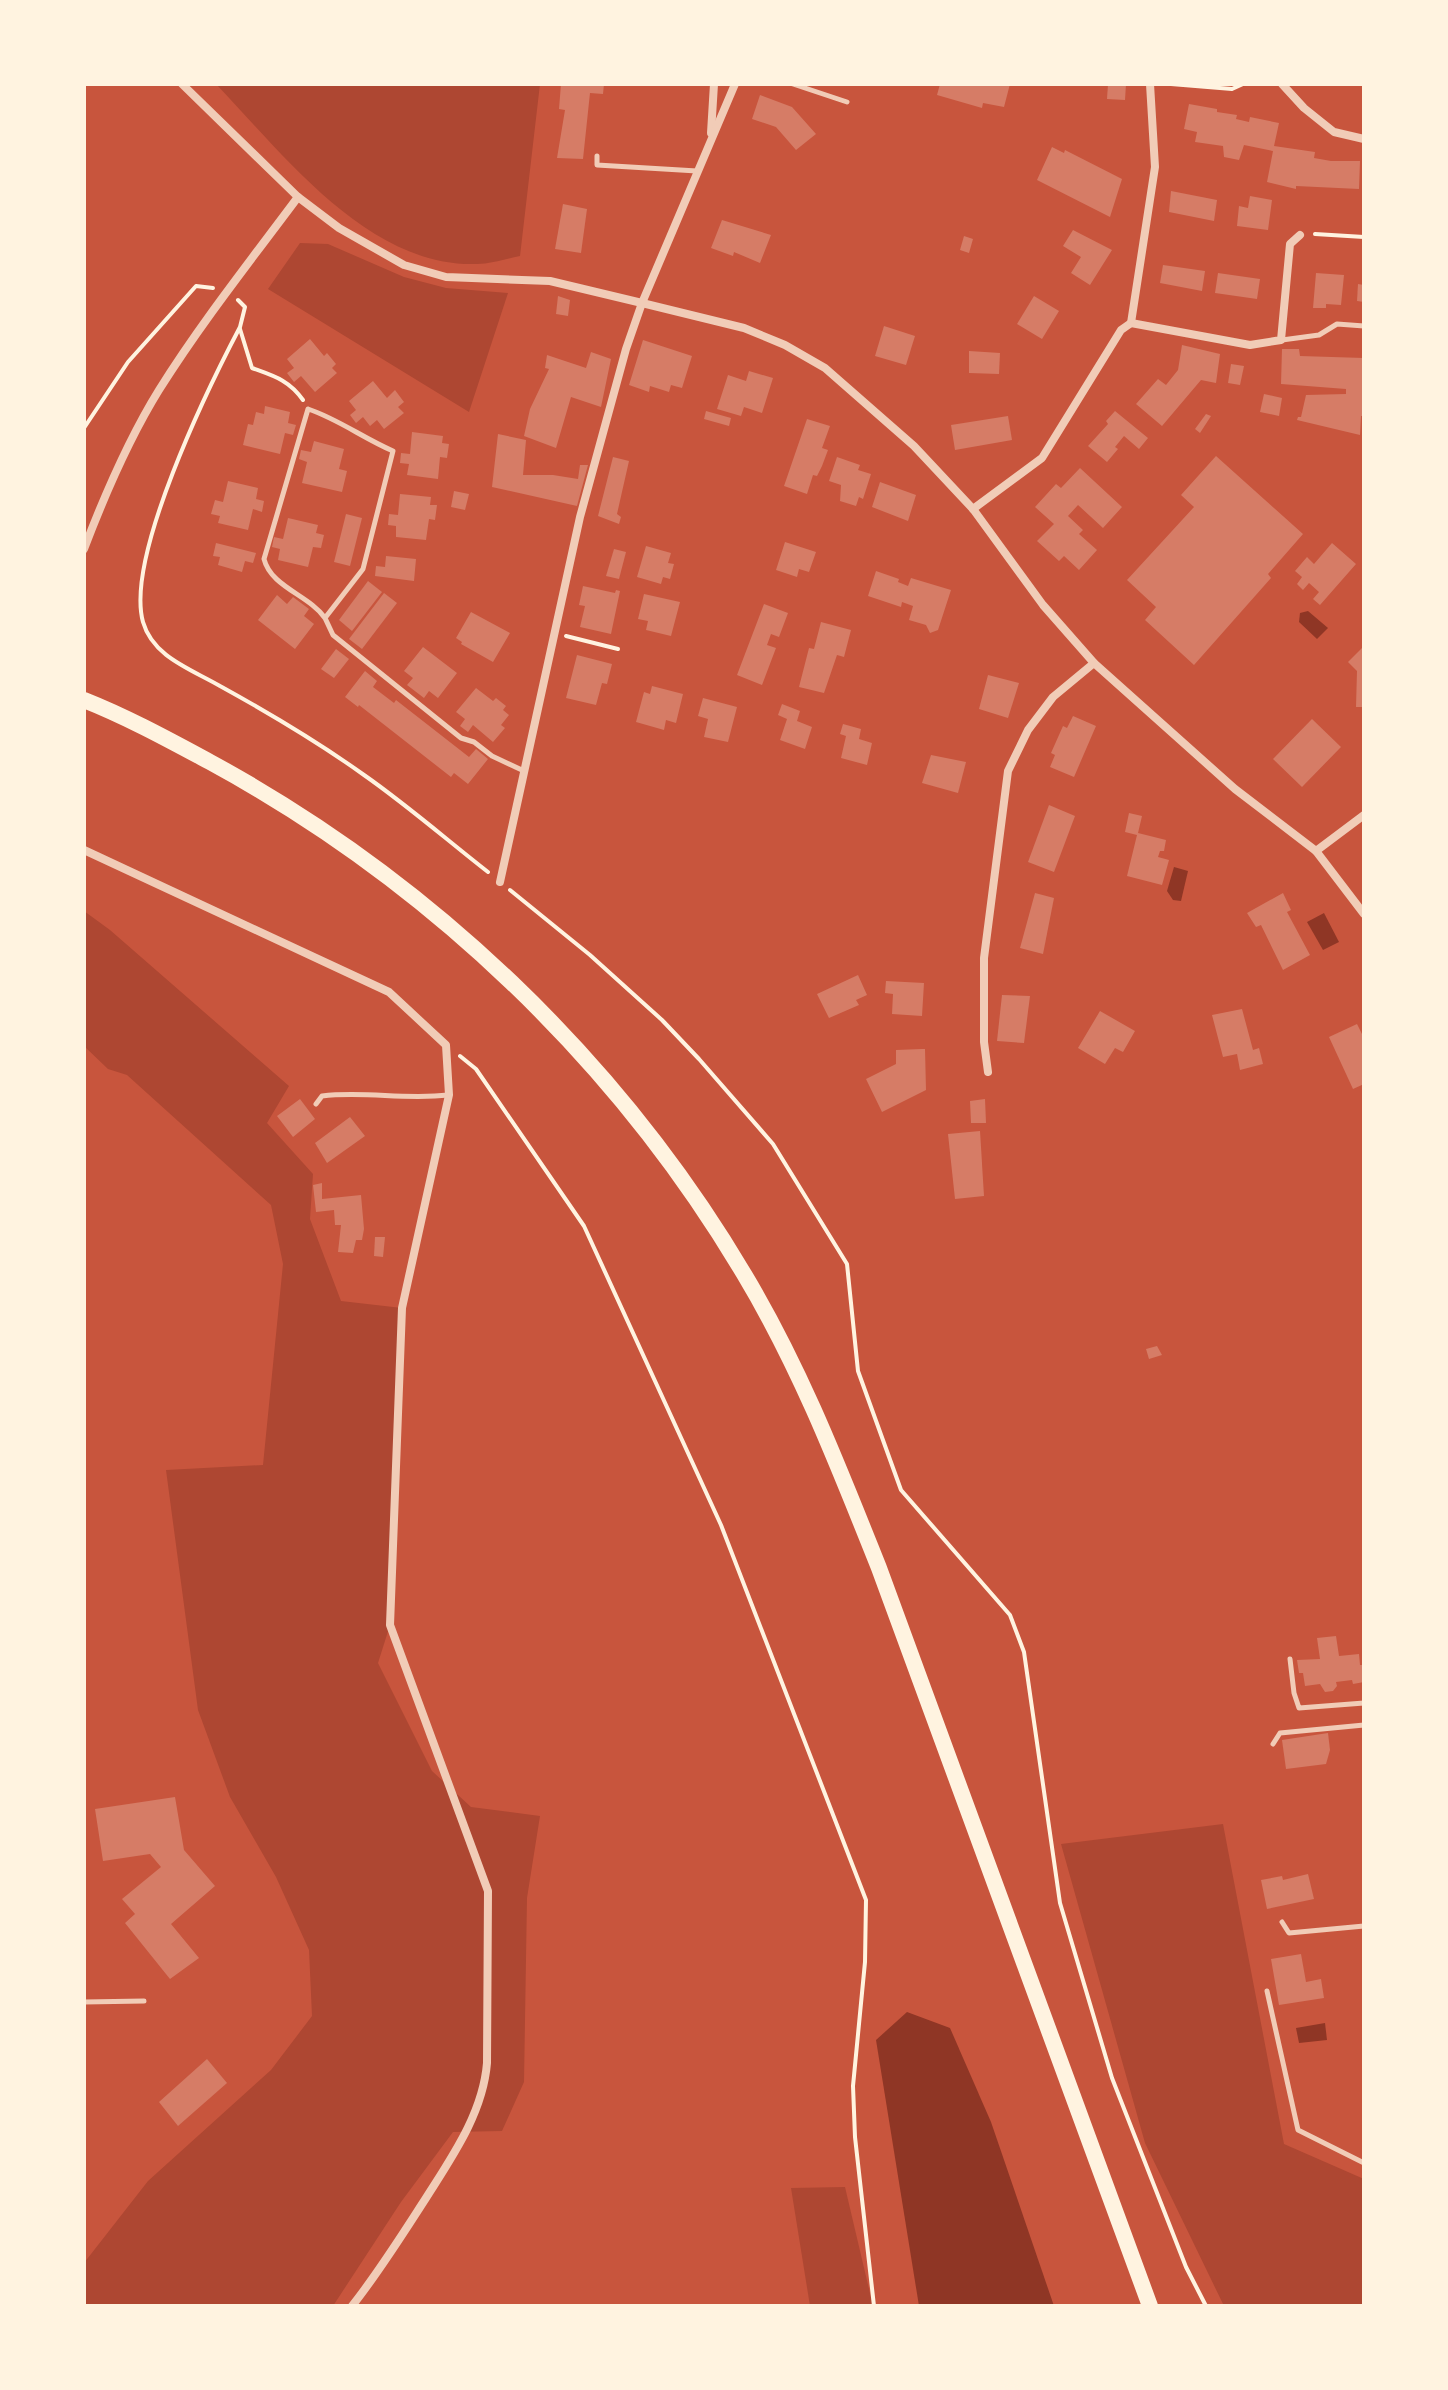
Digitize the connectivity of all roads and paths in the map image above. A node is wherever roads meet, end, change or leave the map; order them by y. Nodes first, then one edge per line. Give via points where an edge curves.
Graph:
1 (182, 84) edge
2 (714, 84) edge
3 (735, 84) edge
4 (793, 84) edge
5 (1150, 84) edge
6 (1171, 84) edge
7 (1243, 84) edge
8 (1282, 84) edge
9 (847, 102) dead end
10 (1364, 139) edge
11 (711, 142) junction
12 (597, 156) dead end
13 (698, 171) junction
14 (298, 197) junction
15 (1300, 235) joint
16 (1364, 237) edge
17 (642, 303) junction
18 (1131, 323) junction
19 (1364, 326) edge
20 (240, 327) dead end
21 (1281, 340) junction
22 (308, 409) junction
23 (973, 509) junction
24 (84, 549) edge
25 (325, 618) junction
26 (555, 633) junction
27 (618, 649) dead end
28 (1094, 663) junction
29 (84, 700) edge
30 (525, 772) junction
31 (1364, 815) edge
32 (84, 850) edge
33 (1316, 851) junction
34 (500, 882) dead end
35 (1364, 914) edge
36 (476, 1069) dead end
37 (988, 1072) dead end
38 (449, 1095) junction
39 (316, 1104) dead end
40 (1290, 1659) dead end
41 (1364, 1703) edge
42 (1364, 1725) edge
43 (1273, 1744) dead end
44 (1282, 1922) dead end
45 (1364, 1926) edge
46 (1267, 1991) dead end
47 (144, 2001) dead end
48 (84, 2002) edge
49 (1364, 2163) edge
50 (352, 2306) edge
51 (874, 2306) edge
52 (1150, 2306) edge

1 - 14 street
2 - 11 street
3 - 11 street
4 - 9 lane
5 - 18 street via 1155,167
6 - 7 path via 1232,89
8 - 10 street via 1334,132
11 - 13 street
12 - 13 lane via 597,165
13 - 17 street
14 - 17 street via 404,265 446,277 550,281
14 - 24 street via 158,391
15 - 16 path
15 - 21 street via 1290,244
17 - 23 street via 744,328 825,368 914,446
17 - 26 street via 580,517
18 - 21 street via 1250,345
18 - 23 street via 1121,330 1042,458
19 - 21 lane via 1337,324 1319,335
20 - 22 path via 252,368 283,379
22 - 25 lane via 264,559 274,577
22 - 25 lane via 393,451 363,569
23 - 28 street via 1043,605
25 - 30 lane via 333,635 461,738
26 - 27 path
26 - 30 street
28 - 33 street via 1235,789
28 - 37 street via 1053,697 1028,730 1008,771 984,958
29 - 52 main road via 255,786 396,883 536,1005 591,1063 699,1202 784,1345 835,1456
30 - 34 street
31 - 33 street
32 - 38 street via 389,992 446,1045
33 - 35 street
36 - 51 path via 584,1226 721,1525 866,1900 853,2086
38 - 39 lane via 340,1094 322,1096
38 - 50 street via 402,1308 390,1625 488,1891 485,2085 460,2144
40 - 41 lane via 1299,1708
42 - 43 lane via 1280,1733
44 - 45 lane via 1289,1933
46 - 49 lane via 1298,2130
47 - 48 lane

